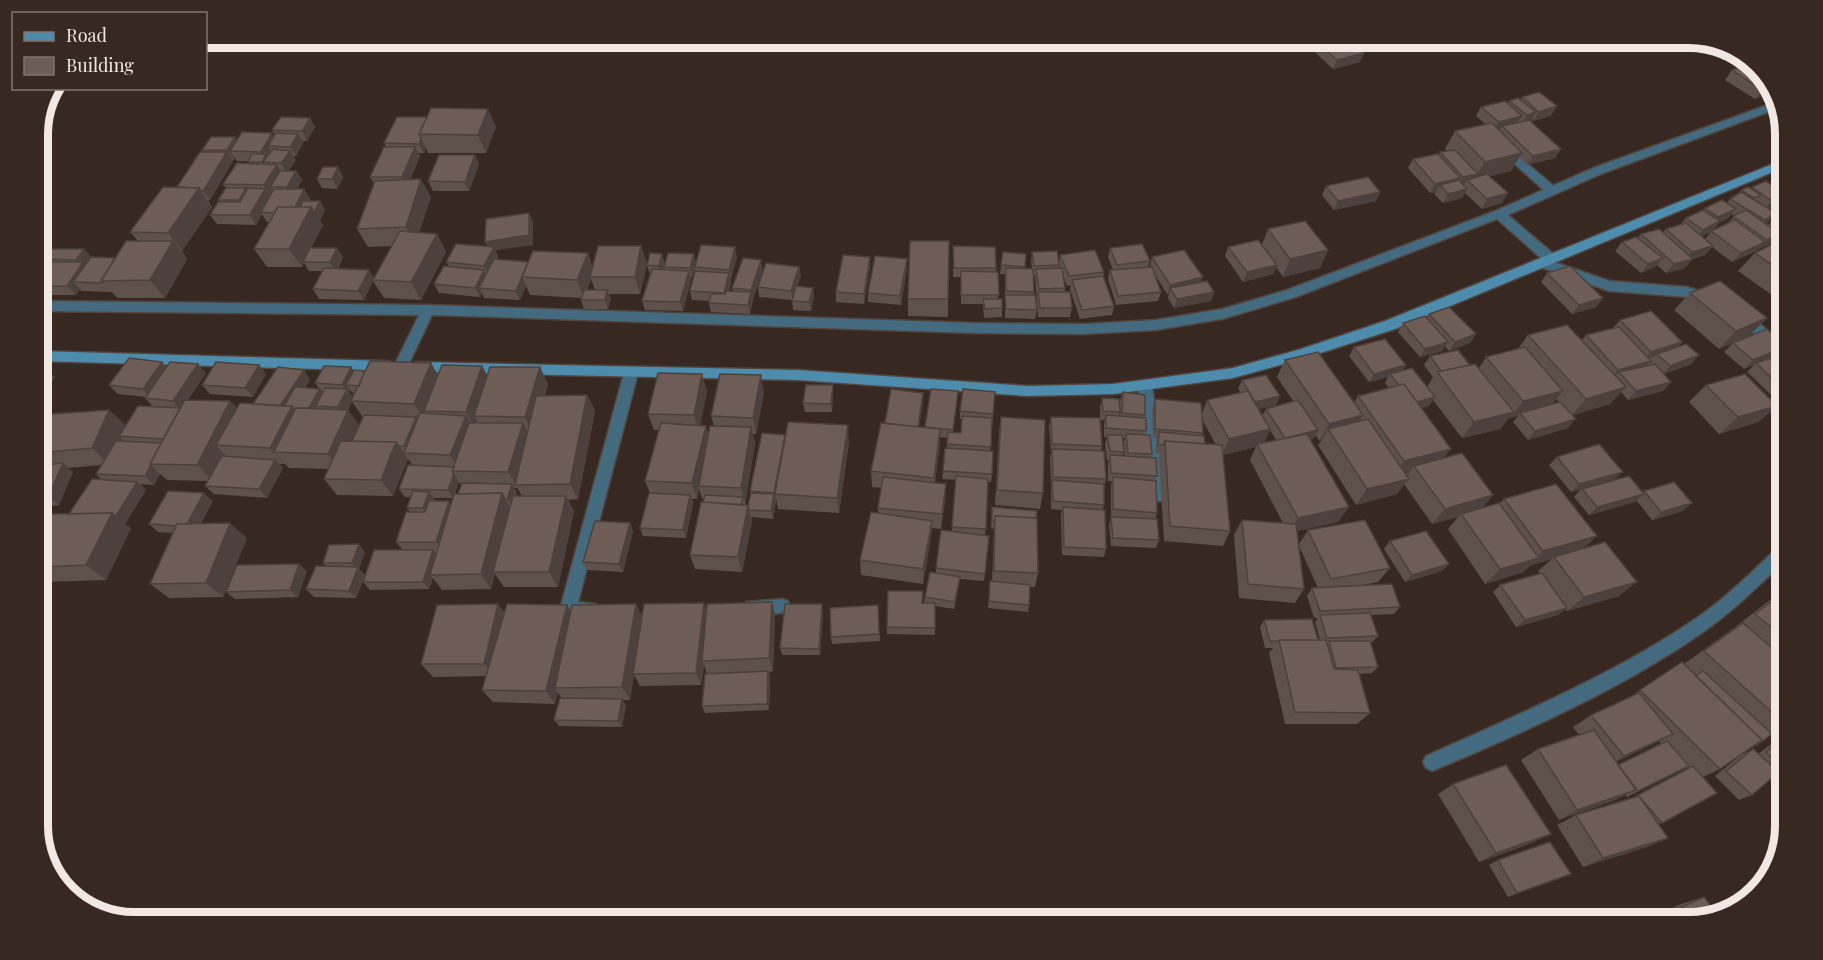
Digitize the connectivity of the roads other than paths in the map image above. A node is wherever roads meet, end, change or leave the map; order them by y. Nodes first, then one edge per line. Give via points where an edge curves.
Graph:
1 (1770, 108) edge
2 (1490, 135) edge
3 (1775, 170) edge
4 (1552, 191) junction
5 (1499, 214) junction
6 (1547, 262) junction
7 (48, 306) edge
8 (426, 315) junction
9 (1775, 344) edge
10 (48, 356) edge
11 (401, 366) junction
12 (631, 374) junction
13 (1145, 385) junction
14 (1160, 497) dead end
15 (1775, 560) edge
16 (782, 606) edge
17 (735, 607) edge
18 (604, 609) edge
19 (1432, 762) dead end

1 - 4 street
2 - 4 street
3 - 6 street
4 - 5 street
5 - 6 street via 1534,244
5 - 8 street via 1292,294 1222,314 1156,325 975,328
6 - 9 street via 1609,286 1687,292 1724,303 1755,324
6 - 13 street via 1390,326 1302,354 1233,373
7 - 8 street
8 - 11 street
10 - 11 street
11 - 12 street
12 - 13 street via 798,375 1028,391
12 - 18 street via 562,609
13 - 14 street
15 - 19 street via 1707,620 1643,659
16 - 17 street

